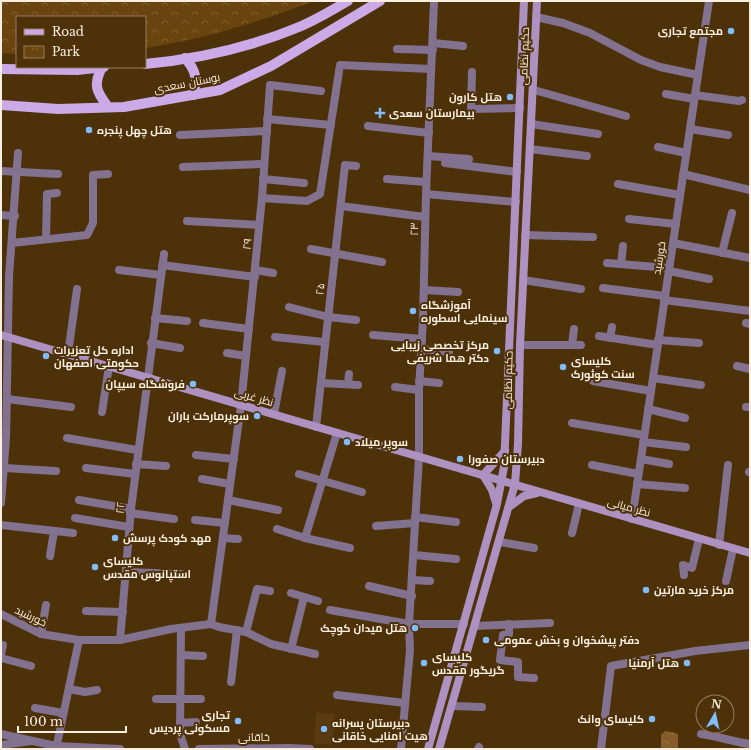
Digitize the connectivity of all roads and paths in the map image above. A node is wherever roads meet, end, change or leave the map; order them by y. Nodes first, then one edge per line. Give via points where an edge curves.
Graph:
1 (348, 1) edge
2 (380, 1) edge
3 (434, 1) edge
4 (524, 1) edge
5 (537, 1) edge
6 (709, 1) edge
7 (536, 17) junction
8 (463, 46) dead end
9 (433, 47) junction
10 (397, 49) dead end
11 (185, 58) junction
12 (146, 64) edge
13 (94, 68) edge
14 (102, 68) edge
15 (1, 69) edge
16 (431, 69) junction
17 (472, 72) dead end
18 (698, 74) junction
19 (534, 90) junction
20 (321, 91) dead end
21 (666, 94) dead end
22 (193, 95) junction
23 (694, 97) junction
24 (452, 98) dead end
25 (472, 98) junction
26 (742, 100) dead end
27 (1, 105) edge
28 (108, 107) junction
29 (520, 108) junction
30 (626, 116) dead end
31 (268, 119) junction
32 (531, 124) junction
33 (331, 125) junction
34 (368, 126) dead end
35 (690, 128) junction
36 (267, 131) junction
37 (429, 134) junction
38 (598, 134) dead end
39 (180, 135) dead end
40 (728, 135) dead end
41 (658, 147) dead end
42 (530, 149) junction
43 (18, 153) dead end
44 (686, 153) junction
45 (428, 156) junction
46 (587, 156) dead end
47 (470, 159) dead end
48 (445, 163) dead end
49 (264, 164) junction
50 (356, 166) dead end
51 (183, 167) dead end
52 (1, 171) edge
53 (17, 172) junction
54 (517, 172) junction
55 (58, 174) dead end
56 (108, 174) dead end
57 (683, 174) junction
58 (263, 179) junction
59 (387, 179) dead end
60 (426, 182) junction
61 (304, 183) dead end
62 (618, 184) dead end
63 (750, 190) edge
64 (57, 193) dead end
65 (426, 194) junction
66 (680, 195) junction
67 (262, 198) junction
68 (516, 202) junction
69 (341, 206) junction
70 (732, 213) dead end
71 (1, 215) edge
72 (15, 216) junction
73 (425, 217) junction
74 (629, 219) dead end
75 (187, 221) dead end
76 (676, 224) junction
77 (259, 225) junction
78 (525, 235) junction
79 (593, 237) dead end
80 (46, 239) junction
81 (12, 243) junction
82 (673, 243) junction
83 (623, 246) dead end
84 (311, 249) dead end
85 (722, 253) junction
86 (164, 254) dead end
87 (334, 254) junction
88 (750, 258) edge
89 (382, 262) dead end
90 (607, 263) dead end
91 (162, 264) junction
92 (622, 264) junction
93 (119, 270) dead end
94 (669, 270) junction
95 (273, 273) dead end
96 (255, 274) junction
97 (161, 275) junction
98 (5, 276) edge
99 (709, 279) dead end
100 (523, 280) junction
101 (604, 288) dead end
102 (77, 289) dead end
103 (581, 289) dead end
104 (424, 290) junction
105 (458, 292) dead end
106 (665, 298) junction
107 (289, 307) dead end
108 (750, 311) edge
109 (328, 316) junction
110 (155, 318) junction
111 (356, 320) dead end
112 (187, 321) dead end
113 (203, 323) dead end
114 (612, 327) dead end
115 (249, 329) junction
116 (574, 329) dead end
117 (373, 335) dead end
118 (4, 336) edge
119 (599, 336) dead end
120 (275, 337) dead end
121 (610, 338) junction
122 (422, 339) junction
123 (324, 342) junction
124 (151, 343) junction
125 (658, 343) junction
126 (699, 343) dead end
127 (520, 345) junction
128 (572, 345) junction
129 (581, 346) dead end
130 (180, 348) dead end
131 (421, 348) junction
132 (449, 352) dead end
133 (227, 353) dead end
134 (68, 354) junction
135 (246, 356) junction
136 (109, 366) junction
137 (737, 366) dead end
138 (750, 369) edge
139 (282, 371) dead end
140 (349, 374) dead end
141 (148, 378) junction
142 (653, 378) junction
143 (593, 381) dead end
144 (321, 383) junction
145 (439, 383) dead end
146 (348, 384) junction
147 (358, 385) dead end
148 (701, 385) dead end
149 (419, 386) junction
150 (395, 387) dead end
151 (651, 391) junction
152 (7, 399) junction
153 (241, 405) junction
154 (71, 407) dead end
155 (648, 409) junction
156 (102, 412) dead end
157 (274, 414) junction
158 (685, 418) dead end
159 (572, 424) dead end
160 (316, 427) junction
161 (337, 433) junction
162 (67, 438) dead end
163 (3, 439) edge
164 (644, 439) junction
165 (686, 447) dead end
166 (137, 450) junction
167 (505, 450) junction
168 (196, 454) dead end
169 (419, 456) junction
170 (234, 459) junction
171 (641, 459) junction
172 (136, 464) junction
173 (669, 464) dead end
174 (592, 465) dead end
175 (728, 465) dead end
176 (166, 466) dead end
177 (4, 468) junction
178 (86, 468) dead end
179 (56, 471) dead end
180 (135, 474) junction
181 (299, 474) dead end
182 (638, 474) junction
183 (483, 475) junction
184 (202, 479) dead end
185 (323, 480) junction
186 (502, 481) junction
187 (230, 484) junction
188 (515, 484) junction
189 (637, 484) junction
190 (685, 488) dead end
191 (362, 492) dead end
192 (542, 492) junction
193 (79, 500) dead end
194 (228, 500) junction
195 (1, 503) edge
196 (497, 504) junction
197 (579, 504) junction
198 (508, 507) junction
199 (278, 510) dead end
200 (130, 511) junction
201 (75, 518) dead end
202 (632, 519) junction
203 (174, 520) dead end
204 (195, 520) dead end
205 (415, 520) junction
206 (456, 522) dead end
207 (225, 523) junction
208 (1, 525) edge
209 (376, 526) dead end
210 (129, 527) junction
211 (277, 529) dead end
212 (54, 531) junction
213 (73, 533) dead end
214 (572, 533) dead end
215 (223, 538) junction
216 (305, 538) junction
217 (238, 539) dead end
218 (699, 539) junction
219 (500, 542) junction
220 (719, 545) junction
221 (350, 548) dead end
222 (534, 548) dead end
223 (733, 549) junction
224 (750, 553) edge
225 (414, 554) junction
226 (50, 556) dead end
227 (456, 559) dead end
228 (126, 572) junction
229 (181, 574) dead end
230 (684, 575) dead end
231 (413, 580) junction
232 (430, 581) dead end
233 (726, 581) dead end
234 (369, 586) dead end
235 (270, 591) dead end
236 (291, 594) dead end
237 (412, 596) junction
238 (304, 597) junction
239 (318, 601) dead end
240 (46, 605) dead end
241 (330, 610) dead end
242 (86, 611) dead end
243 (123, 612) junction
244 (1, 614) edge
245 (550, 623) dead end
246 (211, 624) junction
247 (410, 624) junction
248 (464, 624) junction
249 (509, 624) junction
250 (475, 626) junction
251 (181, 628) junction
252 (237, 630) junction
253 (246, 632) junction
254 (41, 634) junction
255 (77, 640) junction
256 (120, 640) junction
257 (1, 645) edge
258 (750, 645) edge
259 (291, 649) junction
260 (1, 654) edge
261 (316, 654) dead end
262 (181, 655) junction
263 (203, 656) dead end
264 (1, 658) edge
265 (32, 666) dead end
266 (534, 678) dead end
267 (232, 682) dead end
268 (69, 689) junction
269 (97, 690) dead end
270 (337, 695) dead end
271 (156, 698) dead end
272 (180, 699) junction
273 (201, 699) dead end
274 (405, 703) junction
275 (452, 706) junction
276 (482, 707) dead end
277 (35, 708) dead end
278 (63, 713) junction
279 (196, 722) dead end
280 (180, 723) junction
281 (1, 734) edge
282 (702, 734) dead end
283 (34, 741) junction
284 (750, 744) edge
285 (1, 745) edge
286 (56, 748) edge
287 (110, 748) edge
288 (120, 749) edge
289 (185, 749) edge
290 (201, 749) edge
291 (310, 749) edge
292 (401, 749) edge
293 (428, 749) edge
294 (439, 749) edge
295 (601, 749) edge

1 - 11 main road via 300,27 240,47
2 - 22 main road, بوستان سعدی via 271,66 220,90
3 - 9 street, ۲۳
4 - 29 main road, حکیم نظامی
5 - 7 main road, حکیم نظامی
6 - 18 street, خورشید
7 - 18 street via 590,33 641,60 660,67
7 - 19 main road, حکیم نظامی
8 - 9 street
9 - 10 street
9 - 16 street, ۲۳
11 - 12 main road
11 - 22 main road via 192,65 195,74 197,85
13 - 15 main road
14 - 28 main road via 96,79 98,94
16 - 33 street via 340,65
16 - 37 street, ۲۳
17 - 25 street
18 - 23 street, خورشید
19 - 30 street
19 - 32 main road, حکیم نظامی
20 - 31 street, ۲۹ via 270,85
21 - 23 street
22 - 28 main road, بوستان سعدی via 124,107
23 - 26 street
23 - 35 street, خورشید
24 - 25 street
25 - 29 street via 471,109
27 - 28 main road, بوستان سعدی via 58,109
29 - 54 main road, حکیم نظامی
31 - 33 street
31 - 36 street, ۲۹
32 - 38 street
32 - 42 main road, حکیم نظامی
33 - 67 street via 320,194 307,202
34 - 37 street
35 - 40 street
35 - 44 street, خورشید
36 - 39 street
36 - 49 street, ۲۹
37 - 45 street, ۲۳
41 - 44 street
42 - 46 street
42 - 78 main road, حکیم نظامی
43 - 53 street
44 - 57 street, خورشید
45 - 47 street
45 - 60 street, ۲۳
48 - 54 street
49 - 51 street
49 - 58 street, ۲۹
50 - 69 street, ۲۵ via 345,165
52 - 53 street
53 - 55 street
53 - 72 street
54 - 68 main road, حکیم نظامی
56 - 80 street via 93,175 93,223 87,234
57 - 63 street
57 - 66 street, خورشید
58 - 61 street
58 - 67 street, ۲۹
59 - 60 street
60 - 65 street, ۲۳
62 - 66 street
64 - 80 street via 47,194
65 - 68 street
65 - 73 street, ۲۳
66 - 76 street, خورشید
67 - 77 street, ۲۹
68 - 167 main road, حکیم نظامی
69 - 73 street
69 - 87 street, ۲۵
70 - 85 street
71 - 72 street
72 - 81 street
73 - 104 street, ۲۳
74 - 76 street
75 - 77 street
76 - 82 street, خورشید
77 - 96 street, ۲۹
78 - 79 street
78 - 100 main road, حکیم نظامی
80 - 81 street
81 - 98 street
82 - 85 street
82 - 94 street, خورشید
83 - 92 street
84 - 87 street
85 - 88 street
86 - 91 street, ۲۲
87 - 89 street
87 - 109 street, ۲۵
90 - 92 street
91 - 96 street
91 - 97 street, ۲۲
92 - 94 street
93 - 97 street
94 - 99 street
94 - 106 street, خورشید
95 - 96 street
96 - 115 street, ۲۹
97 - 110 street, ۲۲
98 - 118 street
100 - 103 street
100 - 127 main road, حکیم نظامی
101 - 106 street
102 - 134 street
104 - 105 street
104 - 122 street, ۲۳
106 - 108 street
106 - 125 street, خورشید
107 - 109 street
109 - 111 street
109 - 123 street, ۲۵
110 - 112 street
110 - 124 street, ۲۲
113 - 115 street
114 - 121 street
115 - 135 street, ۲۹
116 - 128 street
117 - 122 street
118 - 134 main road, نظر غربی
118 - 152 street
119 - 121 street
120 - 123 street
121 - 125 street
122 - 131 street, ۲۳
123 - 144 street, ۲۵
124 - 130 street
124 - 141 street, ۲۲
125 - 126 street
125 - 142 street, خورشید
127 - 128 street
127 - 188 main road, حکیم نظامی
128 - 129 street
131 - 132 street
131 - 149 street, ۲۳
133 - 135 street
134 - 136 main road, نظر غربی
135 - 153 street, ۲۹
136 - 141 main road, نظر غربی
136 - 156 street
137 - 138 street
139 - 157 street
140 - 146 street
141 - 153 main road, نظر غربی
141 - 166 street, ۲۲
142 - 148 street
142 - 151 street, خورشید
143 - 151 street
144 - 146 street
144 - 160 street, ۲۵
145 - 149 street
146 - 147 street
149 - 150 street
149 - 169 street, ۲۳
151 - 155 street, خورشید
152 - 154 street
152 - 163 street
153 - 157 main road, نظر غربی
153 - 170 street, ۲۹
155 - 158 street
155 - 164 street, خورشید
157 - 160 main road, نظر غربی
159 - 164 street
160 - 161 main road, نظر غربی
161 - 169 main road, نظر غربی
161 - 185 street
162 - 166 street
163 - 177 street
164 - 165 street
164 - 171 street, خورشید
166 - 172 street, ۲۲
167 - 183 main road
167 - 186 main road, حکیم نظامی
168 - 170 street
169 - 183 main road, نظر غربی
169 - 205 street, ۲۳
170 - 187 street, ۲۹
171 - 173 street
171 - 182 street, خورشید
172 - 176 street
172 - 180 street, ۲۲
174 - 182 street
175 - 220 street
177 - 179 street
177 - 195 street
178 - 180 street
180 - 200 street, ۲۲
181 - 185 street
182 - 189 street, خورشید
183 - 186 main road, نظر غربی
183 - 196 main road
184 - 187 street
185 - 191 street
185 - 216 street
186 - 188 main road, نظر میانی
186 - 196 main road, حکیم نظامی
187 - 194 street, ۲۹
188 - 192 main road, نظر میانی
188 - 198 main road, حکیم نظامی
189 - 190 street
189 - 202 street, خورشید
192 - 197 main road, نظر میانی
192 - 198 main road via 524,496
193 - 200 street
194 - 199 street
194 - 207 street, ۲۹
196 - 248 main road, حکیم نظامی
197 - 202 main road, نظر میانی
197 - 214 street
198 - 219 main road, حکیم نظامی
200 - 203 street
200 - 210 street, ۲۲
201 - 210 street
202 - 218 main road, نظر میانی
204 - 207 street
205 - 206 street
205 - 209 street
205 - 225 street, ۲۳
207 - 215 street, ۲۹
208 - 212 street
210 - 228 street, ۲۲
211 - 216 street
212 - 213 street
212 - 226 street
215 - 217 street
215 - 246 street, ۲۹
216 - 221 street
218 - 220 main road, نظر میانی
218 - 230 street via 692,568 684,565
219 - 222 street
219 - 250 main road, حکیم نظامی
220 - 223 main road, نظر میانی
223 - 224 main road, نظر میانی
223 - 233 street
225 - 227 street
225 - 231 street, ۲۳
228 - 229 street
228 - 243 street, ۲۲
231 - 232 street
231 - 237 street, ۲۳
234 - 237 street
235 - 253 street via 257,589
236 - 238 street
237 - 247 street, ۲۳
238 - 239 street
238 - 259 street
240 - 254 street
241 - 247 street
242 - 243 street
243 - 256 street, ۲۲
244 - 254 street, خورشید
245 - 249 street
246 - 251 street, خورشید
246 - 252 street
247 - 248 street
247 - 274 street, ۲۳
248 - 293 main road, حکیم نظامی
249 - 250 street
249 - 266 street via 508,634 503,635 500,660 518,662 518,677
250 - 275 main road, حکیم نظامی
251 - 256 street, خورشید
251 - 262 street
252 - 253 street
252 - 267 street
253 - 259 street via 271,644
254 - 255 street, خورشید
255 - 256 street, خورشید
255 - 268 street
257 - 260 street
258 - 295 street via 695,651 611,666
259 - 261 street
262 - 263 street
262 - 272 street
264 - 265 street
268 - 269 street via 85,692
268 - 278 street
270 - 274 street
271 - 272 street
272 - 273 street
272 - 280 street
274 - 292 street, ۲۳
275 - 276 street
275 - 294 main road, حکیم نظامی
277 - 278 street
278 - 286 street
279 - 280 street
280 - 289 street via 180,734
281 - 283 street
282 - 284 street
283 - 285 street
283 - 286 street
286 - 287 street
287 - 288 street
290 - 291 street, خاقانی

